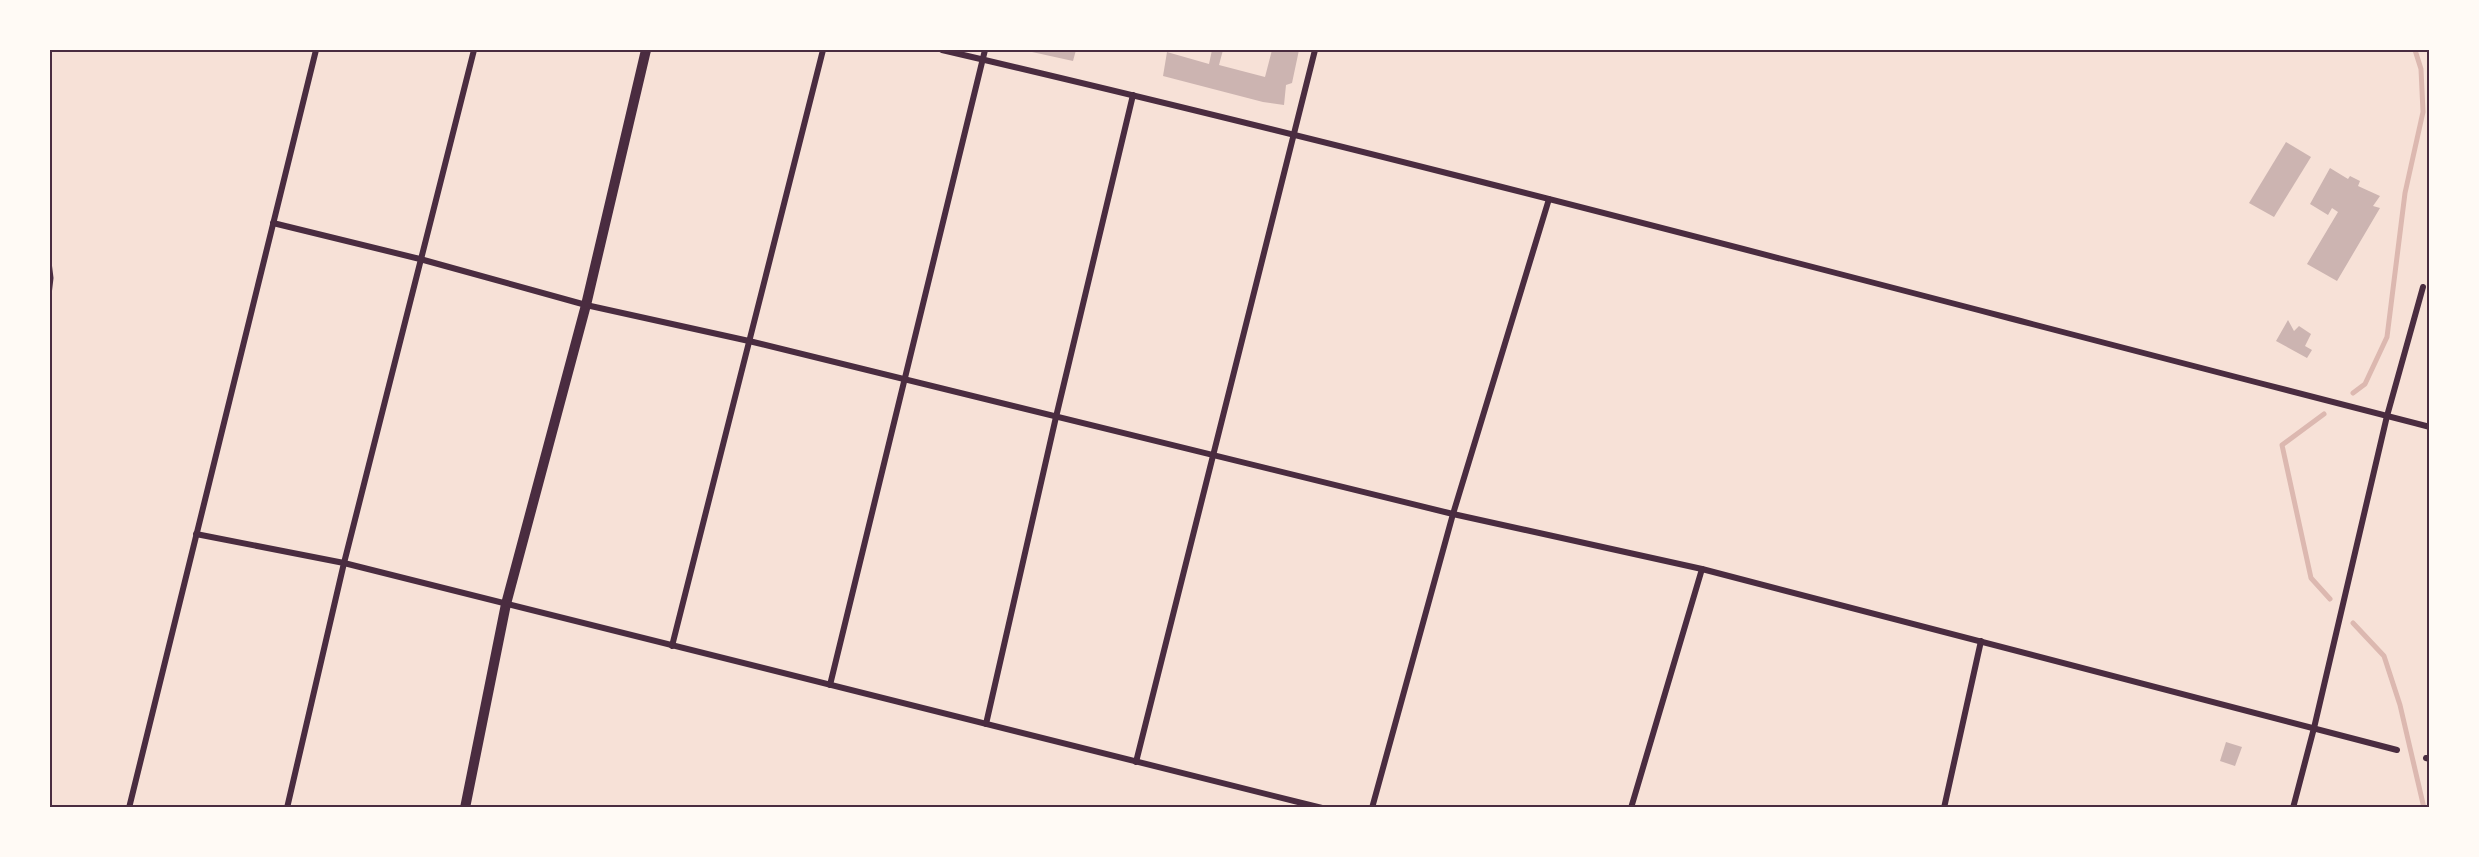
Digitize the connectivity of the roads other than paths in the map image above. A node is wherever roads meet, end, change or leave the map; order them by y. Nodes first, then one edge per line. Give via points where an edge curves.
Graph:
1 (315, 50) edge
2 (474, 50) edge
3 (646, 50) edge
4 (823, 50) edge
5 (942, 50) edge
6 (985, 50) edge
7 (1316, 50) edge
8 (983, 59) junction
9 (1133, 95) junction
10 (1295, 135) junction
11 (1549, 199) junction
12 (273, 223) junction
13 (420, 259) junction
14 (2423, 287) dead end
15 (586, 305) junction
16 (749, 341) junction
17 (904, 379) junction
18 (2388, 416) junction
19 (1056, 417) junction
20 (2430, 427) edge
21 (1213, 456) junction
22 (1453, 514) junction
23 (196, 534) junction
24 (344, 563) junction
25 (1702, 570) junction
26 (506, 604) junction
27 (1980, 641) junction
28 (672, 646) junction
29 (830, 685) junction
30 (986, 724) junction
31 (2314, 728) junction
32 (2397, 750) dead end
33 (1136, 762) junction
34 (129, 807) edge
35 (287, 807) edge
36 (465, 807) edge
37 (1322, 807) edge
38 (1372, 807) edge
39 (1631, 807) edge
40 (1944, 807) edge
41 (2293, 807) edge

1 - 12 street
2 - 13 street
3 - 15 street
4 - 16 street
5 - 8 street
6 - 8 street
7 - 10 street
8 - 9 street
8 - 17 street
9 - 10 street
9 - 19 street
10 - 11 street
10 - 21 street
11 - 18 street
11 - 22 street
12 - 13 street
12 - 23 street
13 - 15 street
13 - 24 street
14 - 18 street
15 - 16 street
15 - 26 street
16 - 17 street
16 - 28 street
17 - 19 street
17 - 29 street
18 - 20 street
18 - 31 street
19 - 21 street
19 - 30 street
21 - 22 street
21 - 33 street
22 - 25 street
22 - 38 street
23 - 24 street
23 - 34 street
24 - 26 street
24 - 35 street
25 - 27 street
25 - 39 street
26 - 28 street
26 - 36 street
27 - 31 street
27 - 40 street
28 - 29 street
29 - 30 street
30 - 33 street
31 - 32 street
31 - 41 street
33 - 37 street

